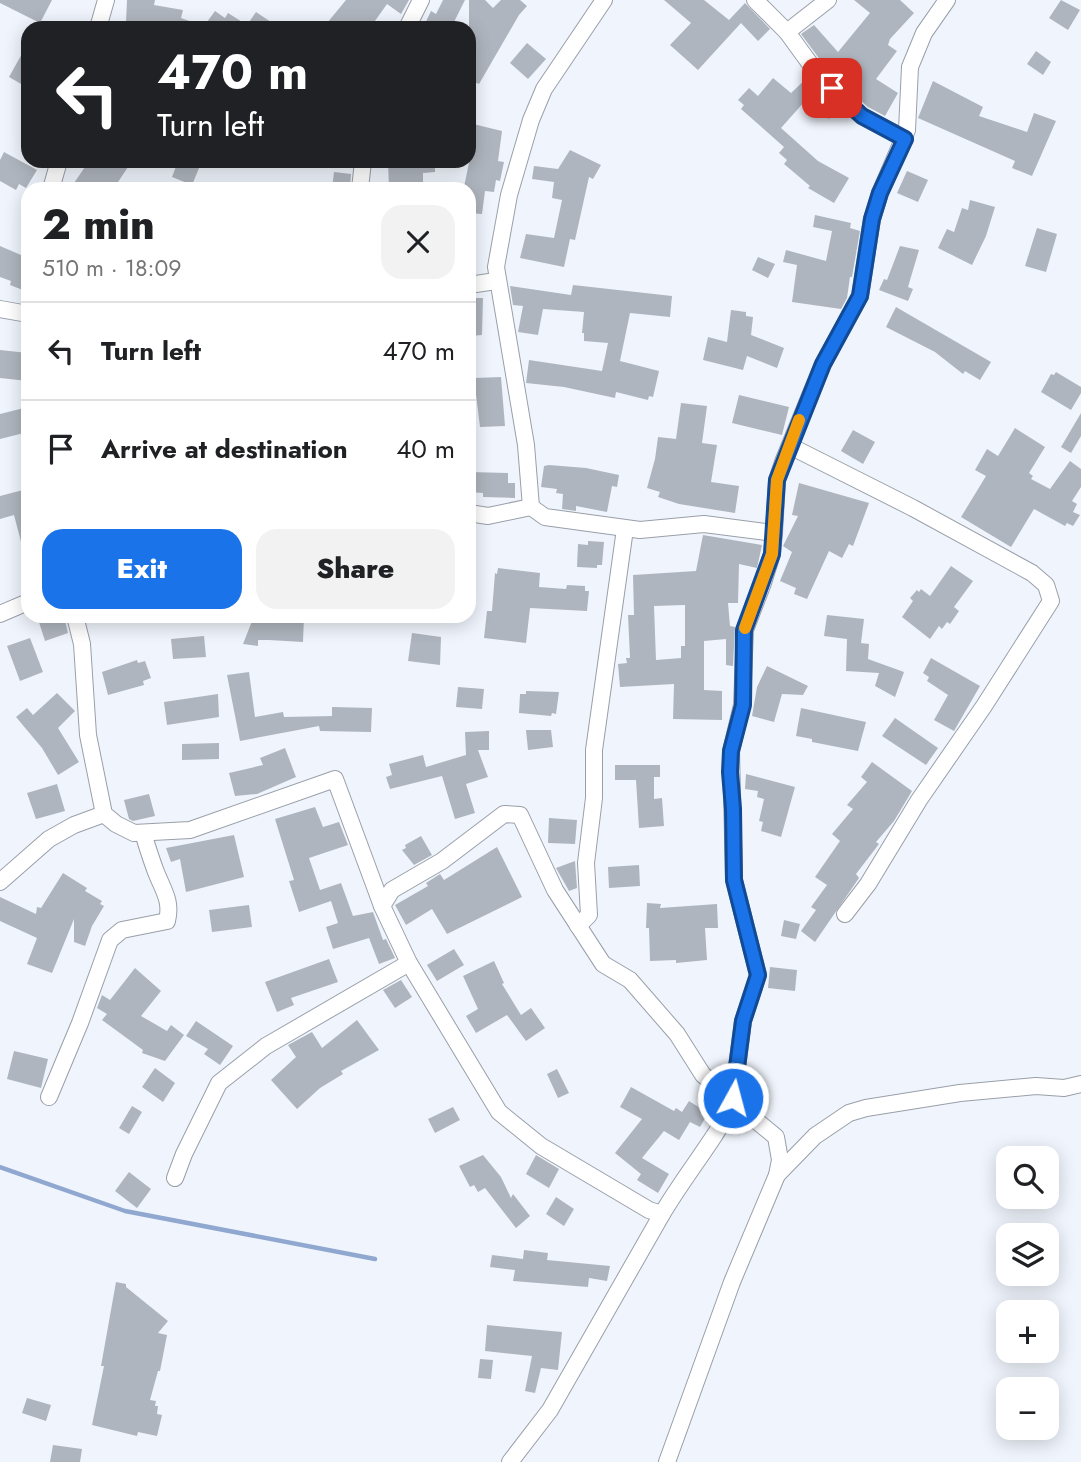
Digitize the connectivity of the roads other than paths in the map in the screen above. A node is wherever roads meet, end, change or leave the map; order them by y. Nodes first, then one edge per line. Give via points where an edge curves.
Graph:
1 (106, 0) edge
2 (421, 0) edge
3 (604, 0) edge
4 (755, 0) edge
5 (828, 0) edge
6 (947, 0) edge
7 (100, 21) edge
8 (410, 21) edge
9 (787, 32) junction
10 (905, 139) junction
11 (496, 281) junction
12 (476, 284) edge
13 (0, 309) edge
14 (21, 313) edge
15 (790, 446) junction
16 (531, 508) junction
17 (476, 514) edge
18 (625, 529) junction
19 (774, 533) junction
20 (21, 605) edge
21 (0, 614) edge
22 (77, 623) edge
23 (104, 814) junction
24 (143, 833) junction
25 (0, 882) edge
26 (382, 906) junction
27 (845, 914) dead end
28 (578, 926) junction
29 (409, 963) junction
30 (1081, 1084) edge
31 (49, 1097) dead end
32 (734, 1101) junction
33 (777, 1175) junction
34 (175, 1178) dead end
35 (662, 1214) junction
36 (665, 1461) edge
37 (510, 1462) edge

1 - 7 street
2 - 8 street
3 - 11 street via 544,89 531,121 509,195
4 - 9 street
5 - 9 street
6 - 10 street via 924,33 910,67
9 - 10 street via 819,76 845,101 862,116
10 - 15 street via 872,219 860,296 823,364
11 - 12 street
11 - 16 street via 526,445
13 - 14 street
15 - 19 street via 777,480
15 - 27 street via 1032,573 1046,585 1051,601
16 - 17 street
16 - 18 street via 545,517
18 - 19 street via 704,524
18 - 28 street via 594,750 586,863 589,915
19 - 32 street via 766,573 744,630 743,705 731,751 734,880 758,975 743,1021
20 - 21 street
22 - 23 street via 88,735
23 - 24 street via 134,833
23 - 25 street via 49,839
24 - 26 street via 190,830 335,779
24 - 31 street via 168,897 167,921 122,930 110,940
26 - 28 street via 392,890 442,861 504,814 520,815 555,890
26 - 29 street
28 - 32 street via 603,964 631,980 659,1011 703,1075
29 - 34 street via 266,1045 219,1083
29 - 35 street via 499,1112 541,1146
30 - 33 street via 960,1093 849,1113 815,1136
32 - 33 street via 776,1137
32 - 35 street
33 - 36 street
35 - 37 street via 550,1410

